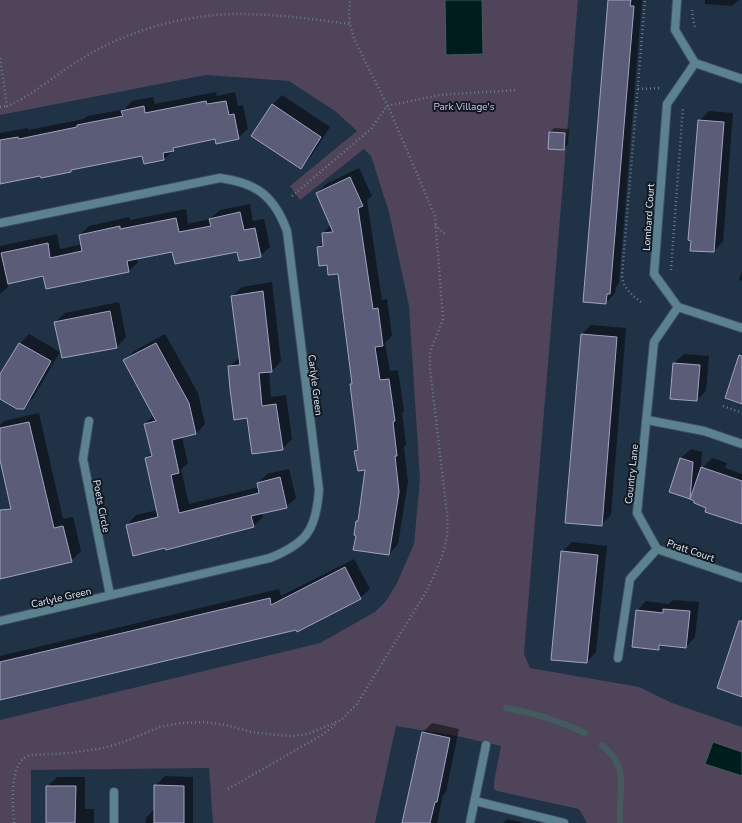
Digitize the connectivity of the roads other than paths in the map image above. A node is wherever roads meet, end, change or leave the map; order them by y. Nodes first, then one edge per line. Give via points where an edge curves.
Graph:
1 (677, 0) edge
2 (695, 63) junction
3 (742, 79) edge
4 (0, 223) edge
5 (678, 307) junction
6 (742, 328) edge
7 (647, 420) junction
8 (89, 421) dead end
9 (742, 444) edge
10 (656, 549) junction
11 (742, 578) edge
12 (110, 595) junction
13 (0, 621) edge
14 (618, 658) dead end
15 (486, 745) dead end
16 (114, 792) dead end
17 (475, 801) junction
18 (114, 823) edge
19 (470, 823) edge
20 (564, 823) edge

1 - 2 street via 675,30
2 - 3 street
2 - 5 street, Lombard Court via 667,104 654,274
4 - 12 street, Carlyle Green via 220,178 238,180 253,186 270,199 281,214 287,231 319,490 318,510 312,525 301,540 289,550 270,558
5 - 6 street
5 - 7 street, Country Lane via 654,342
7 - 9 street via 704,431
7 - 10 street, Country Lane via 637,513
8 - 12 street, Poets Circle via 83,459
10 - 11 street, Pratt Court
10 - 14 street, Pratt Court via 630,578
12 - 13 street, Carlyle Green
15 - 17 street
16 - 18 street
17 - 19 street
17 - 20 street

